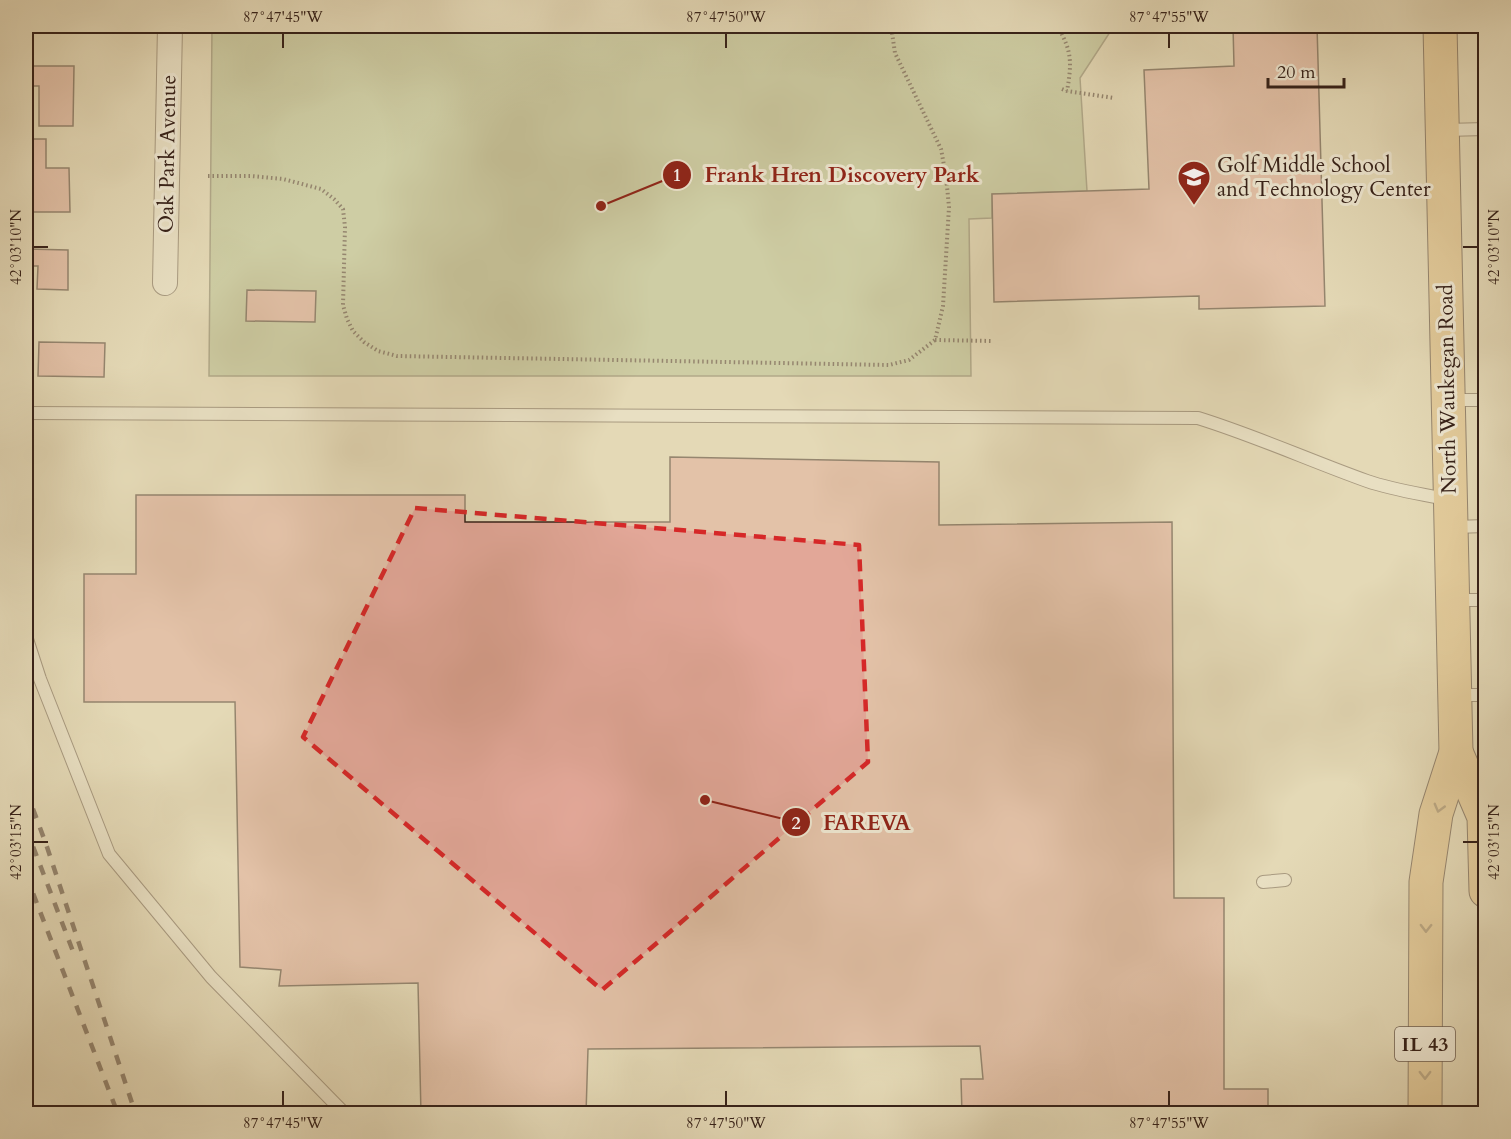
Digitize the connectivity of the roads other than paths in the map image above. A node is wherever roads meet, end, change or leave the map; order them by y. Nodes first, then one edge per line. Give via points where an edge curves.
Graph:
1 (170, 26) edge
2 (1440, 26) edge
3 (1485, 129) edge
4 (1442, 130) junction
5 (165, 283) dead end
6 (1448, 400) junction
7 (1485, 400) edge
8 (26, 413) edge
9 (1450, 514) junction
10 (1485, 526) edge
11 (1452, 600) junction
12 (1485, 600) edge
13 (26, 636) edge
14 (1470, 695) edge
15 (1456, 752) junction
16 (1485, 866) edge
17 (1285, 880) dead end
18 (1263, 882) dead end
19 (1485, 891) edge
20 (345, 1113) edge
21 (1425, 1113) edge

1 - 5 street, Oak Park Avenue
2 - 4 main road, North Waukegan Road / IL 43
3 - 4 lane
4 - 6 main road, North Waukegan Road / IL 43
6 - 7 lane
6 - 9 main road, North Waukegan Road / IL 43
8 - 9 lane via 1198,418
9 - 10 lane
9 - 11 main road, North Waukegan Road / IL 43
11 - 12 lane
11 - 14 main road, North Waukegan Road / IL 43
13 - 20 lane via 109,854 211,977
14 - 15 main road, North Waukegan Road / IL 43
15 - 16 main road, North Waukegan Road / IL 43 via 1484,817
15 -> 21 main road, North Waukegan Road / IL 43 via 1436,814 1426,882
16 - 19 main road, North Waukegan Road / IL 43
17 - 18 lane

